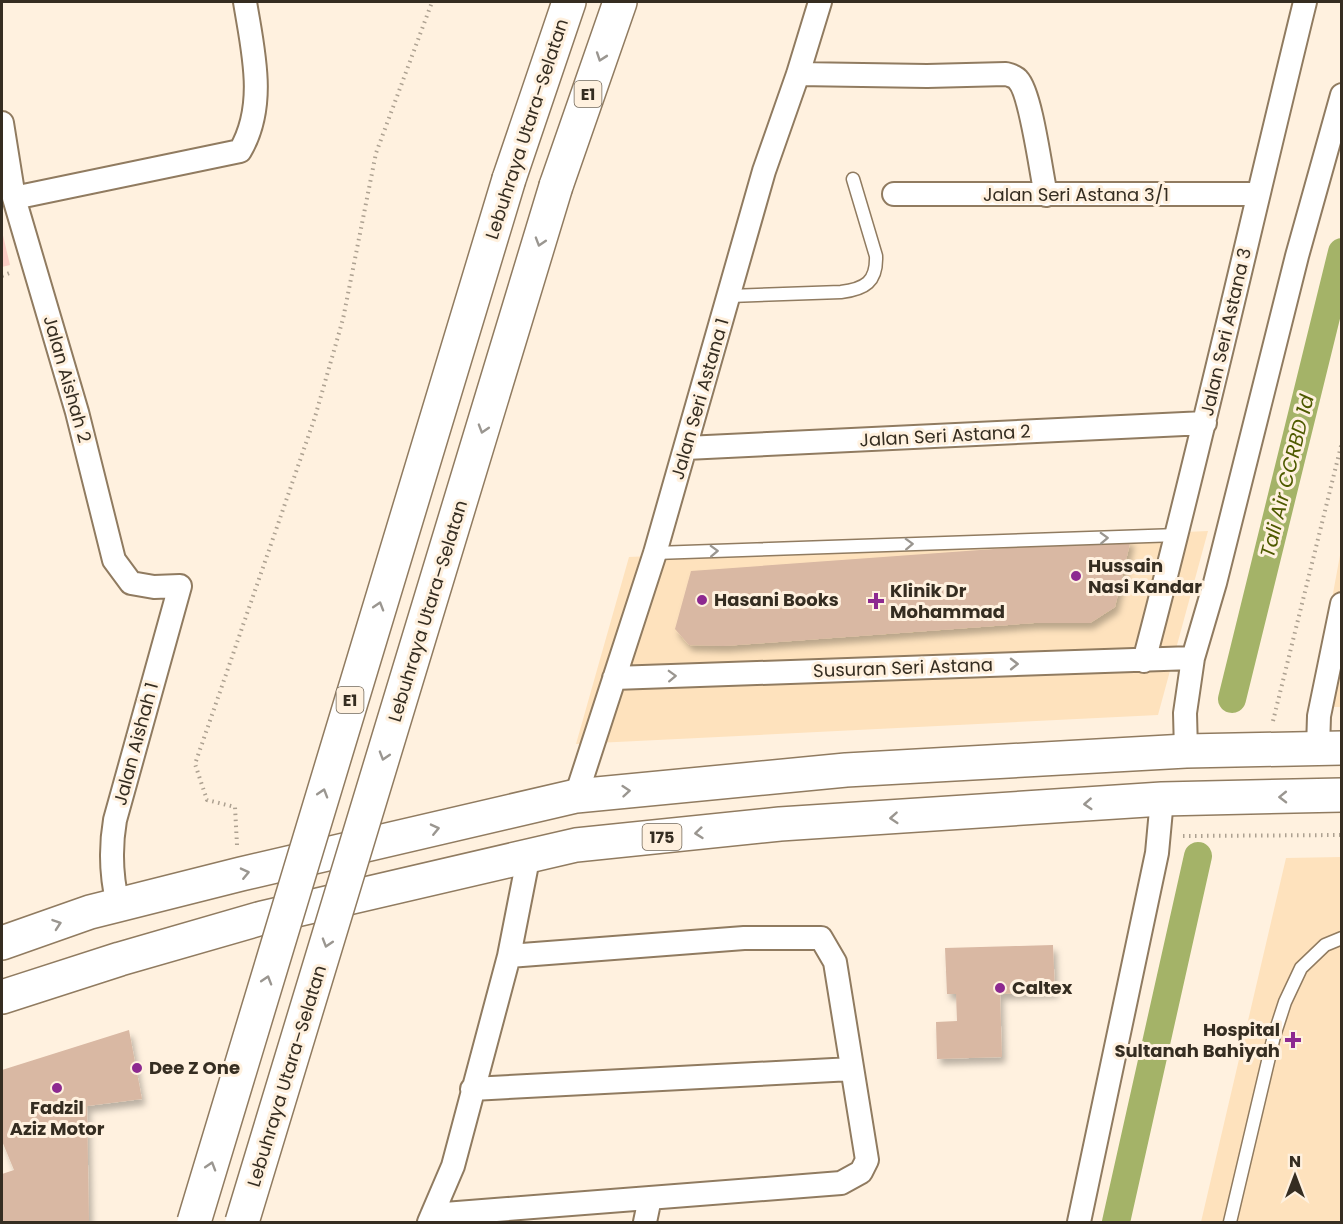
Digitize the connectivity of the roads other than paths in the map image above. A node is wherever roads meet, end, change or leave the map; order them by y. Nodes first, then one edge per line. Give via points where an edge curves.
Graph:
1 (245, 2) edge
2 (569, 2) edge
3 (620, 2) edge
4 (820, 2) edge
5 (1305, 2) edge
6 (798, 74) junction
7 (1341, 94) edge
8 (2, 123) edge
9 (853, 179) dead end
10 (894, 194) dead end
11 (1257, 194) junction
12 (1046, 195) junction
13 (14, 198) junction
14 (730, 296) junction
15 (1205, 423) junction
16 (686, 448) junction
17 (1178, 535) junction
18 (656, 553) junction
19 (180, 586) joint
20 (1341, 604) edge
21 (1193, 658) junction
22 (1144, 661) junction
23 (1334, 670) edge
24 (614, 678) junction
25 (1330, 748) edge
26 (1186, 751) junction
27 (1341, 795) edge
28 (576, 796) junction
29 (1162, 799) junction
30 (529, 855) junction
31 (118, 905) junction
32 (1341, 938) edge
33 (2, 943) edge
34 (509, 956) junction
35 (2, 997) edge
36 (852, 1069) junction
37 (472, 1089) junction
38 (650, 1198) junction
39 (430, 1219) edge
40 (194, 1222) edge
41 (243, 1222) edge
42 (645, 1222) edge
43 (1079, 1222) edge
44 (1230, 1222) edge

1 - 13 street via 256,96 253,120 240,151
40 -> 2 highway, Lebuhraya Utara–Selatan / E1, bridge via 508,179
3 -> 41 highway, Lebuhraya Utara–Selatan / E1, bridge via 556,186
4 - 6 street, Jalan Seri Astana 1
5 - 11 street, Jalan Seri Astana 3
6 - 12 street via 1006,74 1018,79 1030,107
6 - 14 street, Jalan Seri Astana 1 via 764,171
7 - 21 street
8 - 13 street, Jalan Aishah 2
9 - 14 lane via 876,256 867,285 841,292
10 - 12 street, Jalan Seri Astana 3/1
11 - 12 street, Jalan Seri Astana 3/1
11 - 15 street, Jalan Seri Astana 3
13 - 19 street, Jalan Aishah 2 via 77,412 114,560 131,583
14 - 16 street, Jalan Seri Astana 1
15 - 16 street, Jalan Seri Astana 2
15 - 17 street, Jalan Seri Astana 3
16 - 18 street, Jalan Seri Astana 1
18 -> 17 lane
17 - 22 street, Jalan Seri Astana 3
18 - 24 street, Jalan Seri Astana 1
19 - 31 street, Jalan Aishah 1 via 115,820 111,863
20 - 23 street
21 - 22 street, Susuran Seri Astana
21 - 26 street via 1185,712
24 -> 22 street, Susuran Seri Astana
23 - 25 street via 1319,716
24 - 28 street, Jalan Seri Astana 1
25 - 26 highway
28 -> 26 highway via 846,770
27 -> 29 highway, 175
31 -> 28 highway
29 -> 30 highway, 175 via 780,824 576,845
29 - 43 street via 1157,853
30 - 34 street
30 - 35 highway, 175 via 262,918
33 -> 31 highway
32 - 44 lane via 1325,945 1300,968 1285,1002
34 - 36 street via 744,938 821,938 835,962
34 - 37 street
36 - 37 street
36 - 38 street via 867,1160 861,1172 841,1183
37 - 39 street via 453,1166
38 - 39 street
38 - 42 street

